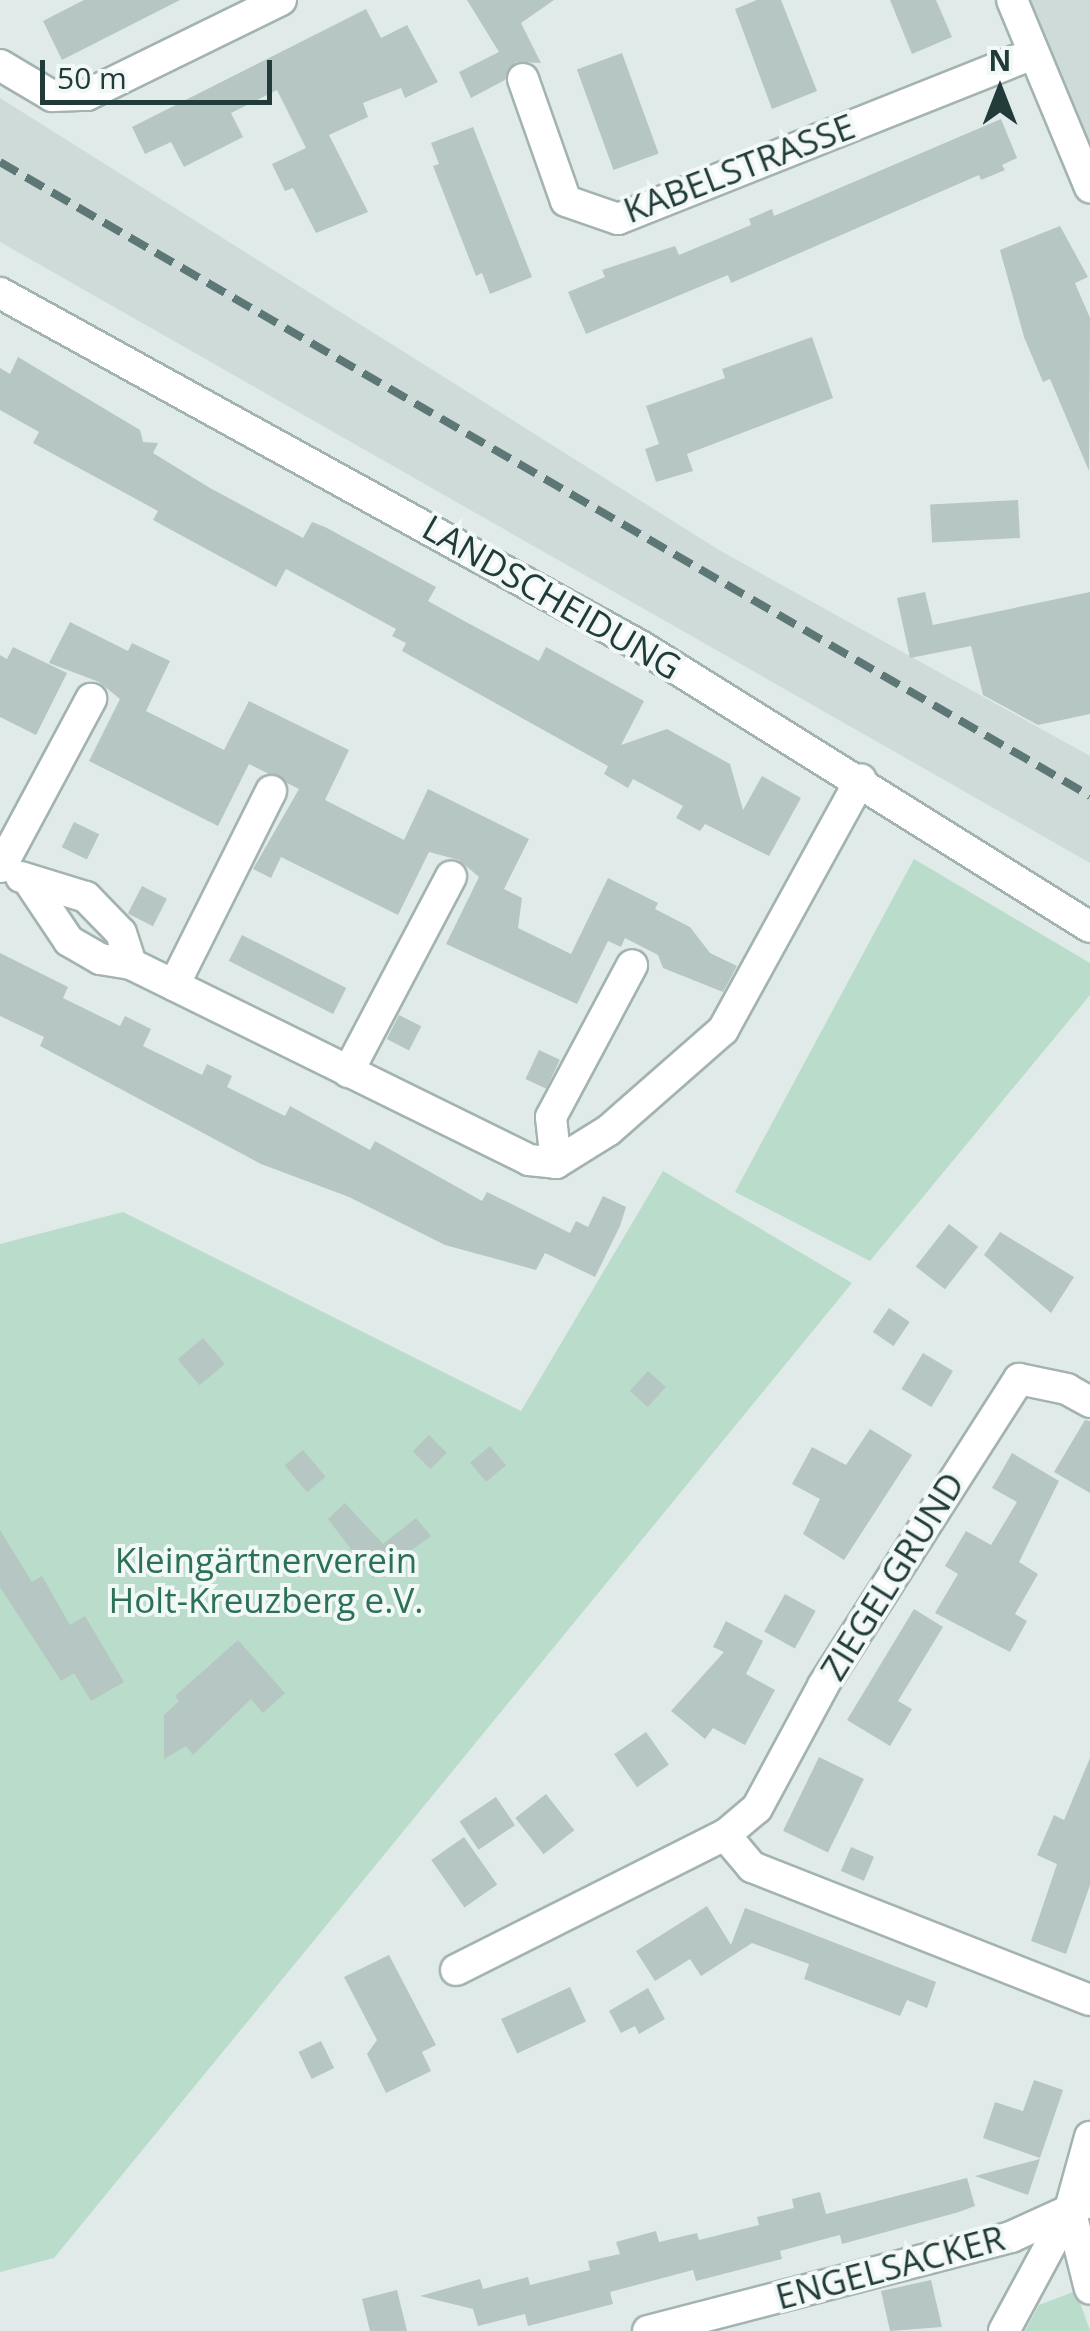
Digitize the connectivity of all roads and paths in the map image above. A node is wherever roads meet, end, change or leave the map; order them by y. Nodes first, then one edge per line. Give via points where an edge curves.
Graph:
1 (282, 0) edge
2 (1012, 0) edge
3 (1032, 54) junction
4 (0, 65) edge
5 (523, 79) dead end
6 (1090, 187) edge
7 (0, 293) edge
8 (90, 699) dead end
9 (861, 780) junction
10 (271, 791) dead end
11 (10, 872) edge
12 (451, 877) dead end
13 (1090, 927) edge
14 (131, 964) junction
15 (632, 965) dead end
16 (174, 985) junction
17 (348, 1072) junction
18 (556, 1162) junction
19 (1090, 1402) edge
20 (726, 1834) junction
21 (456, 1970) dead end
22 (1090, 2000) edge
23 (1090, 2137) edge
24 (1080, 2205) edge
25 (1090, 2289) edge
26 (648, 2331) edge
27 (1004, 2331) edge

1 - 4 street via 87,95 52,96
2 - 3 street
3 - 5 street, KABELSTRASSE via 618,219 566,201
3 - 6 street
7 - 9 street, LANDSCHEIDUNG via 433,528
8 - 11 street
9 - 13 street, LANDSCHEIDUNG
9 - 18 street via 723,1030 624,1118
10 - 16 street
11 - 14 street via 70,942
11 - 14 street via 86,898 120,933
12 - 17 street
14 - 16 street
15 - 18 street via 551,1117
16 - 17 street
17 - 18 street via 529,1160
19 - 20 street, ZIEGELGRUND via 1067,1389 1019,1379 832,1670 757,1808
20 - 21 street, ZIEGELGRUND
20 - 22 street via 752,1867
23 - 24 street
24 - 25 street
24 - 26 street, ENGELSACKER via 1012,2237
24 - 27 street

